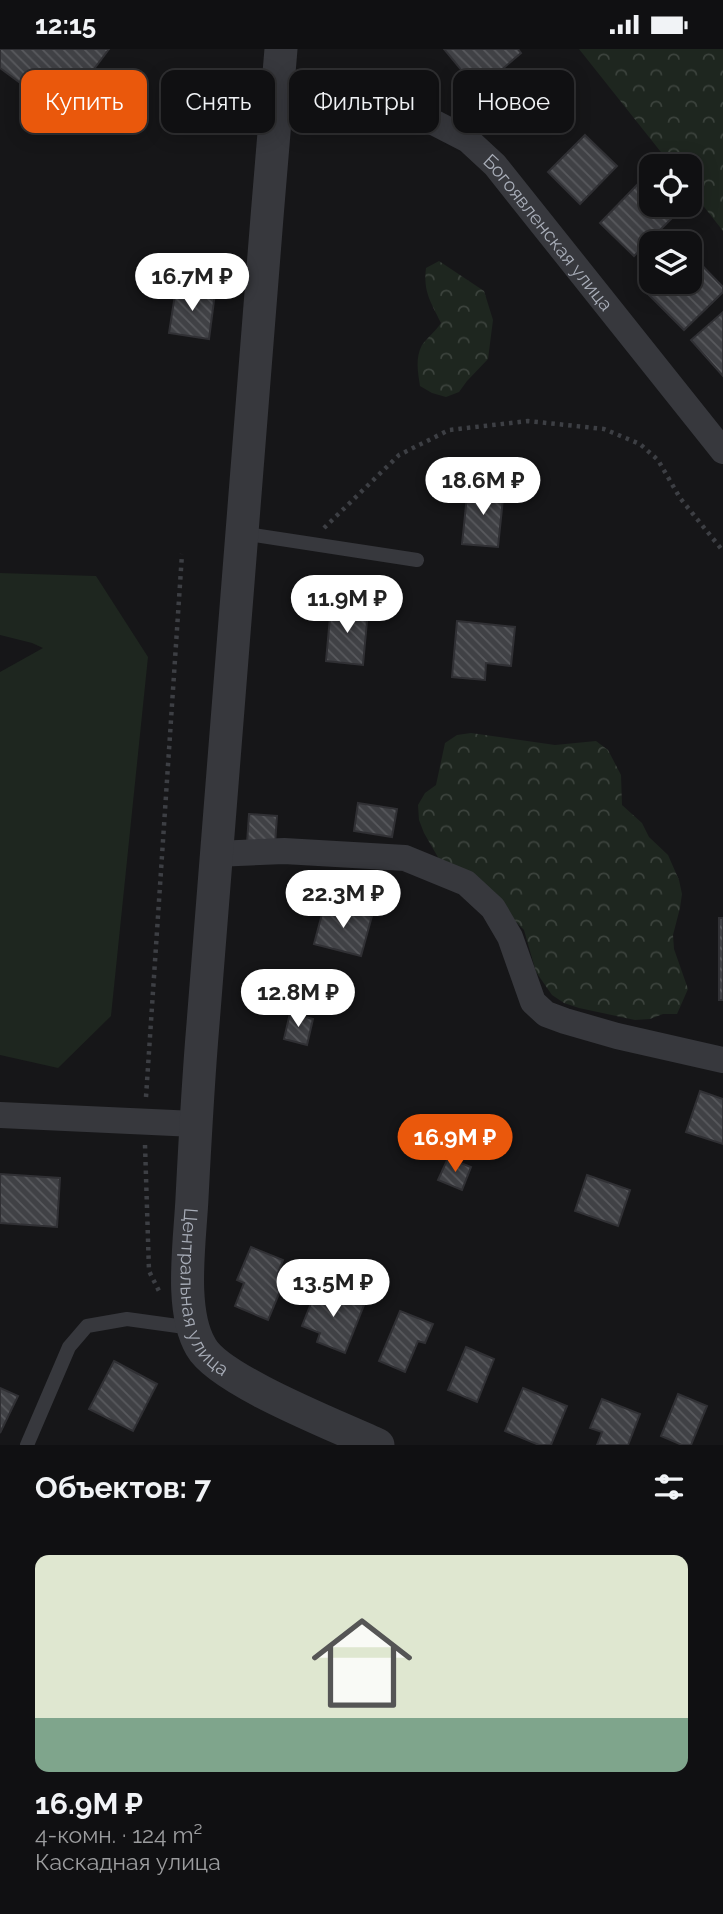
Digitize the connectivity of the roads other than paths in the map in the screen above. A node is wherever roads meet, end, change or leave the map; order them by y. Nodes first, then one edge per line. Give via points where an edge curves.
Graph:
1 (281, 49) edge
2 (278, 82) junction
3 (723, 451) edge
4 (241, 533) junction
5 (417, 560) dead end
6 (215, 854) junction
7 (723, 1060) edge
8 (0, 1115) edge
9 (195, 1124) junction
10 (183, 1327) junction
11 (27, 1445) edge
12 (379, 1445) edge

1 - 2 street, Центральная улица
2 - 3 street, Богоявленская улица via 435,123 468,140 495,165
2 - 4 street, Центральная улица
4 - 5 lane
4 - 6 street, Центральная улица
6 - 7 street via 284,851 405,858 466,883 492,908 510,937 533,1002 546,1014
6 - 9 street, Центральная улица
8 - 9 street
9 - 10 street, Центральная улица
10 - 11 lane via 127,1319 88,1326 69,1347
10 - 12 street, Центральная улица via 228,1373

